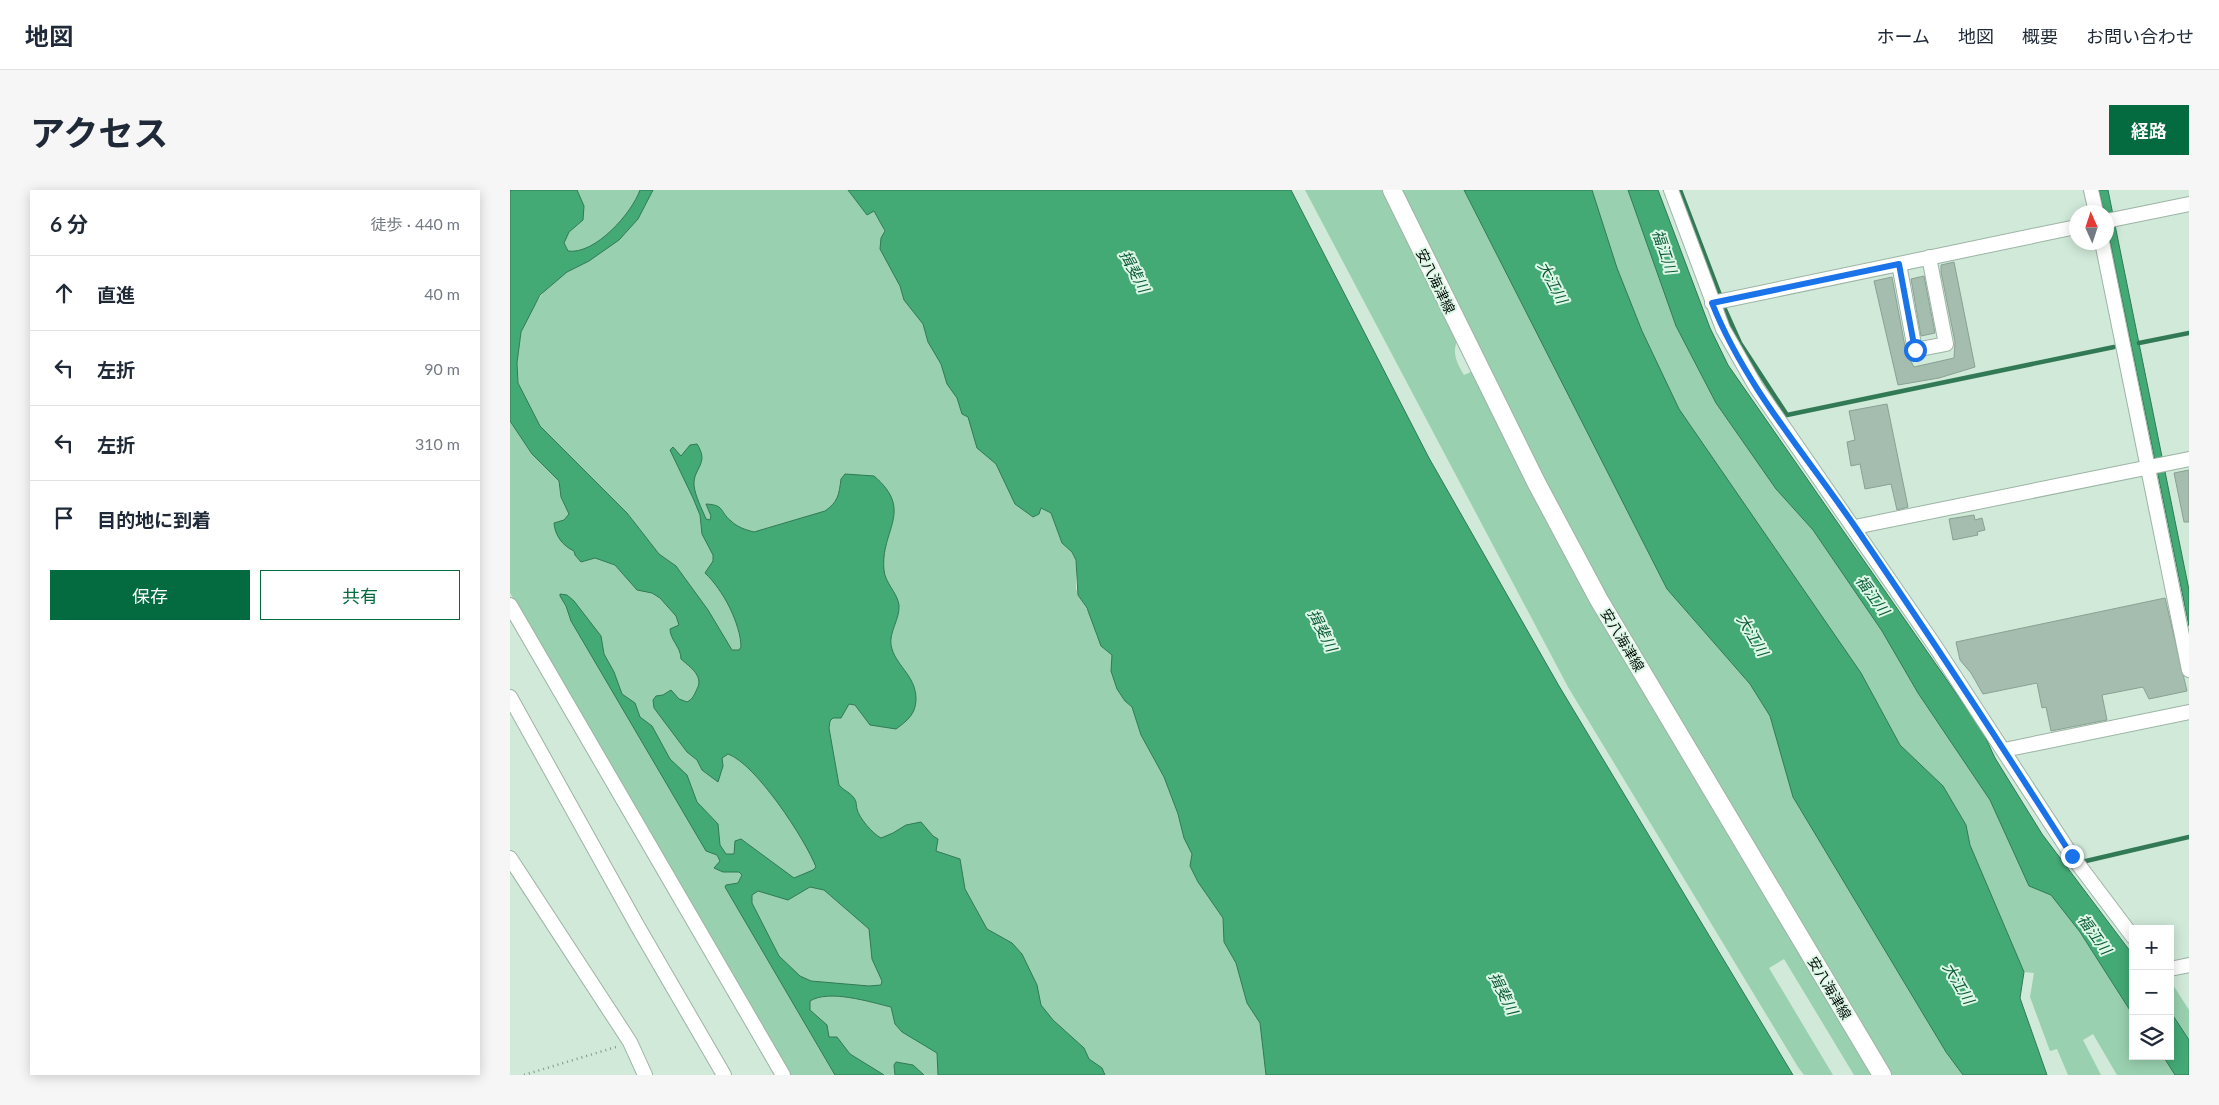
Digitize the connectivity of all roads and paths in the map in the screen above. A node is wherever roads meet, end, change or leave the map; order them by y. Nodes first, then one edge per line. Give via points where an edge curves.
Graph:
1 (1392, 190) edge
2 (1671, 190) edge
3 (2091, 190) edge
4 (2189, 204) edge
5 (2094, 205) edge
6 (2114, 219) edge
7 (2069, 228) edge
8 (2104, 250) edge
9 (1929, 258) junction
10 (1899, 264) junction
11 (1712, 303) junction
12 (2189, 459) edge
13 (2156, 465) junction
14 (1855, 527) junction
15 (510, 605) edge
16 (2189, 670) edge
17 (510, 697) edge
18 (2189, 712) edge
19 (2004, 750) junction
20 (510, 858) edge
21 (2129, 932) edge
22 (2189, 965) edge
23 (2174, 968) edge
24 (630, 1042) junction
25 (524, 1075) edge
26 (645, 1075) edge
27 (724, 1075) edge
28 (783, 1075) edge
29 (1882, 1075) edge

1 - 29 main road, 安八海津線 via 1599,600
2 - 11 street
3 - 5 street
4 - 6 street
7 - 9 street
8 - 13 street
9 - 10 street
9 - 10 street via 1946,344 1915,350
10 - 11 street
11 - 14 street via 1756,387
12 - 13 street
13 - 14 street
13 - 16 street
14 - 19 street
15 - 28 street
17 - 27 street
18 - 19 street
19 - 21 street via 2072,856
20 - 24 street
22 - 23 street
24 - 25 path
24 - 26 street

